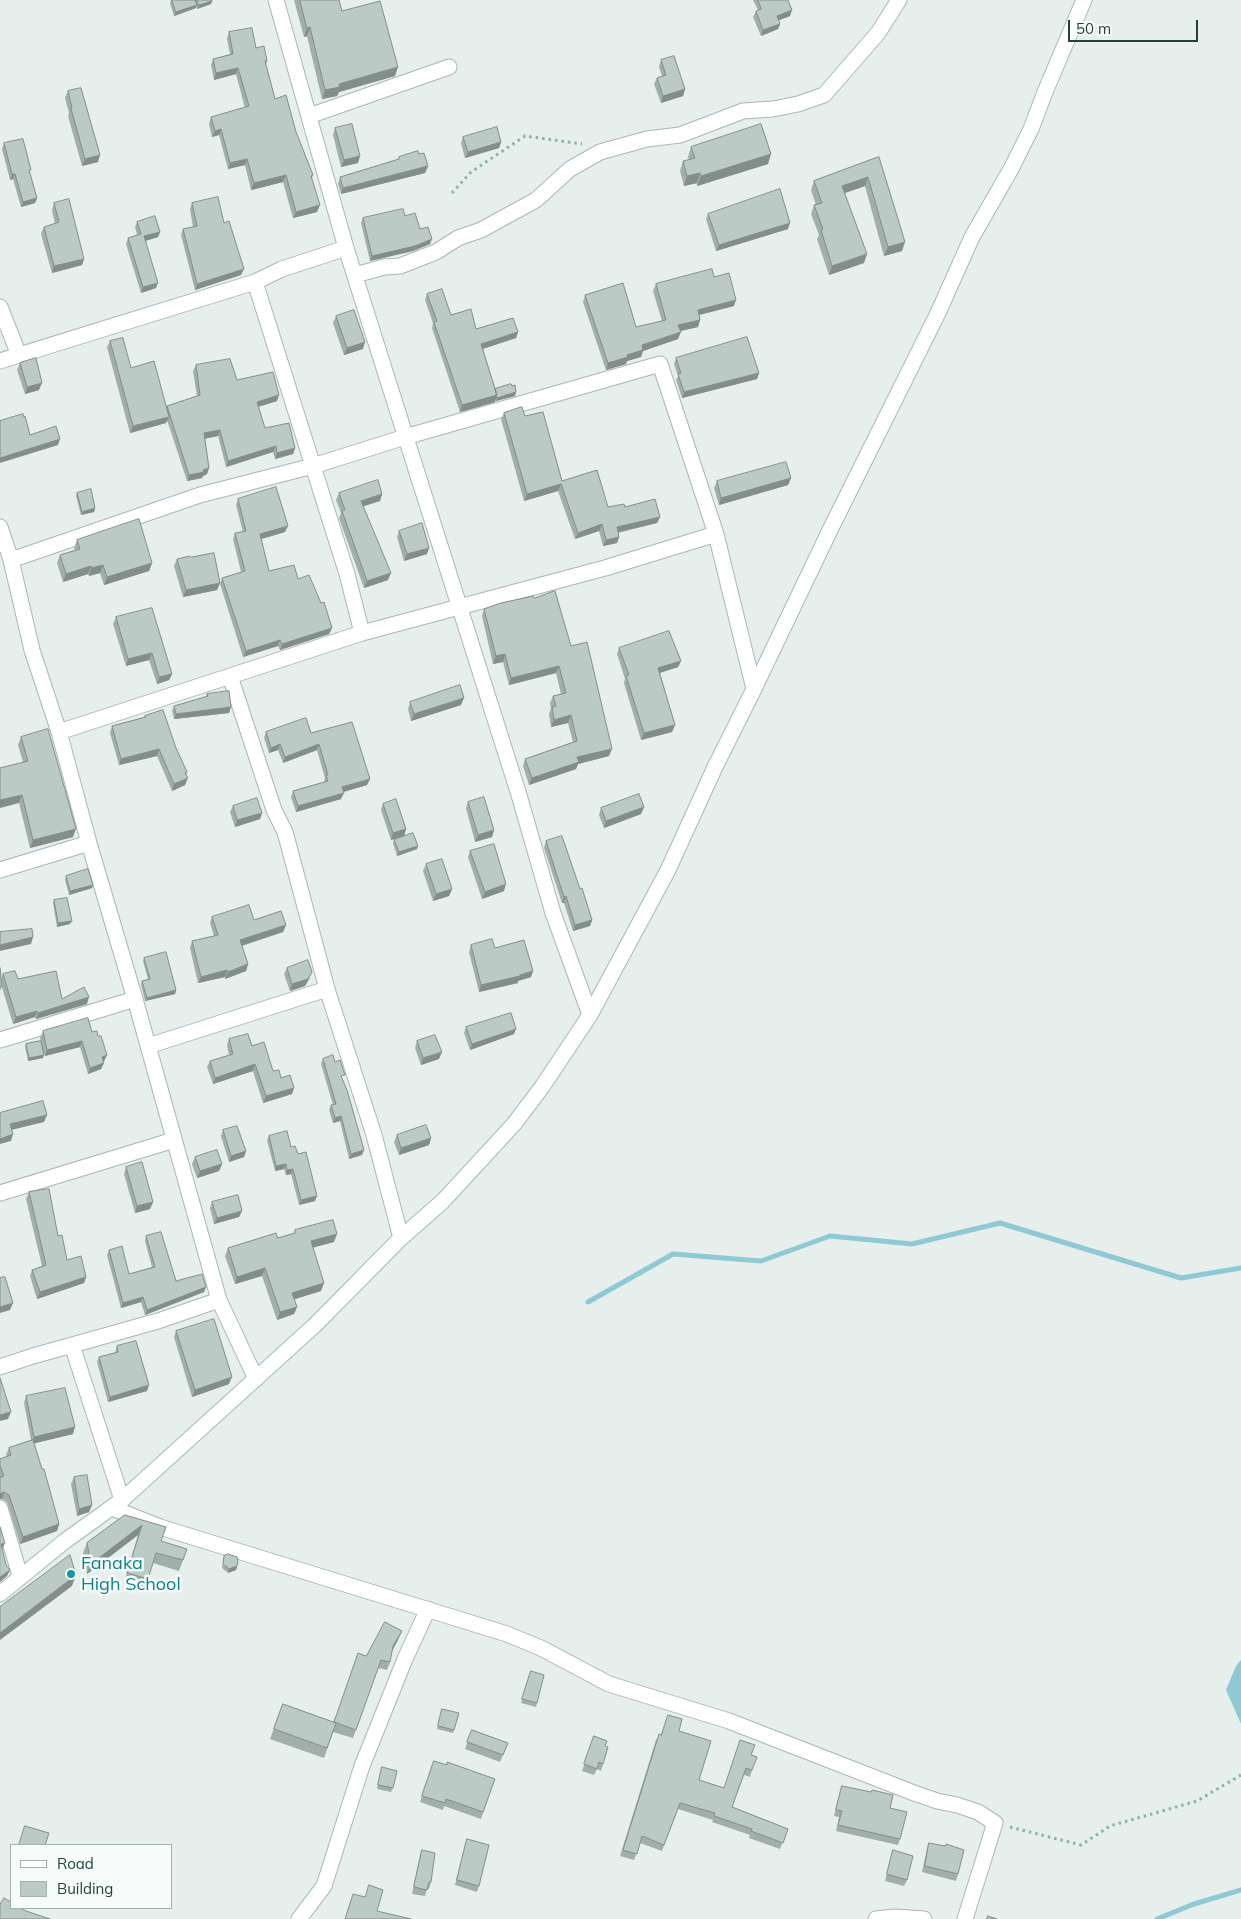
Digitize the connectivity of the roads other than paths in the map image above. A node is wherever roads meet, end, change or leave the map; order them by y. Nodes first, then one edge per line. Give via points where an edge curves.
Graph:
1 (276, 0) edge
2 (899, 0) edge
3 (1084, 0) edge
4 (449, 67) dead end
5 (308, 116) junction
6 (346, 248) junction
7 (355, 275) junction
8 (255, 282) junction
9 (0, 307) edge
10 (19, 355) junction
11 (0, 361) edge
12 (405, 437) junction
13 (313, 466) junction
14 (0, 527) edge
15 (716, 534) junction
16 (11, 560) junction
17 (459, 608) junction
18 (362, 633) junction
19 (230, 676) junction
20 (754, 690) junction
21 (59, 732) junction
22 (89, 843) junction
23 (0, 870) edge
24 (328, 989) junction
25 (135, 999) junction
26 (590, 1015) junction
27 (0, 1040) edge
28 (148, 1046) junction
29 (174, 1140) junction
30 (0, 1193) edge
31 (401, 1238) junction
32 (219, 1300) junction
33 (72, 1345) junction
34 (0, 1367) edge
35 (256, 1379) junction
36 (117, 1504) junction
37 (0, 1508) edge
38 (20, 1576) junction
39 (0, 1594) edge
40 (428, 1609) junction
41 (299, 1919) edge
42 (876, 1919) edge
43 (924, 1919) edge
44 (965, 1919) edge

1 - 5 street
2 - 7 street via 878,32 824,95 773,109 743,110 680,135 647,139 600,152 570,169 536,200 481,230 400,266
3 - 20 street via 1032,129 972,237
4 - 5 street
5 - 6 street
6 - 7 street
6 - 8 street via 282,269
7 - 12 street
8 - 10 street
8 - 13 street
9 - 10 street
10 - 11 street
12 - 13 street
12 - 15 street via 660,364
12 - 17 street
13 - 16 street via 200,495
13 - 18 street
14 - 16 street
15 - 17 street
15 - 20 street
16 - 21 street via 32,650
17 - 18 street
17 - 26 street via 520,795 554,913
18 - 19 street
19 - 21 street
19 - 24 street via 274,810 285,832
20 - 26 street via 668,870
21 - 22 street
22 - 23 street
22 - 25 street
24 - 28 street
24 - 31 street via 374,1135
25 - 27 street
25 - 28 street
26 - 31 street via 514,1124 443,1201
28 - 29 street
29 - 30 street
29 - 32 street
31 - 35 street
32 - 33 street
32 - 35 street
33 - 34 street
33 - 36 street
35 - 36 street
36 - 38 street
36 - 40 street via 160,1527
37 - 38 street
38 - 39 street
40 - 41 street via 366,1758 324,1886
40 - 44 street via 524,1641 609,1684 736,1724 929,1799 978,1812 995,1823
42 - 43 street

